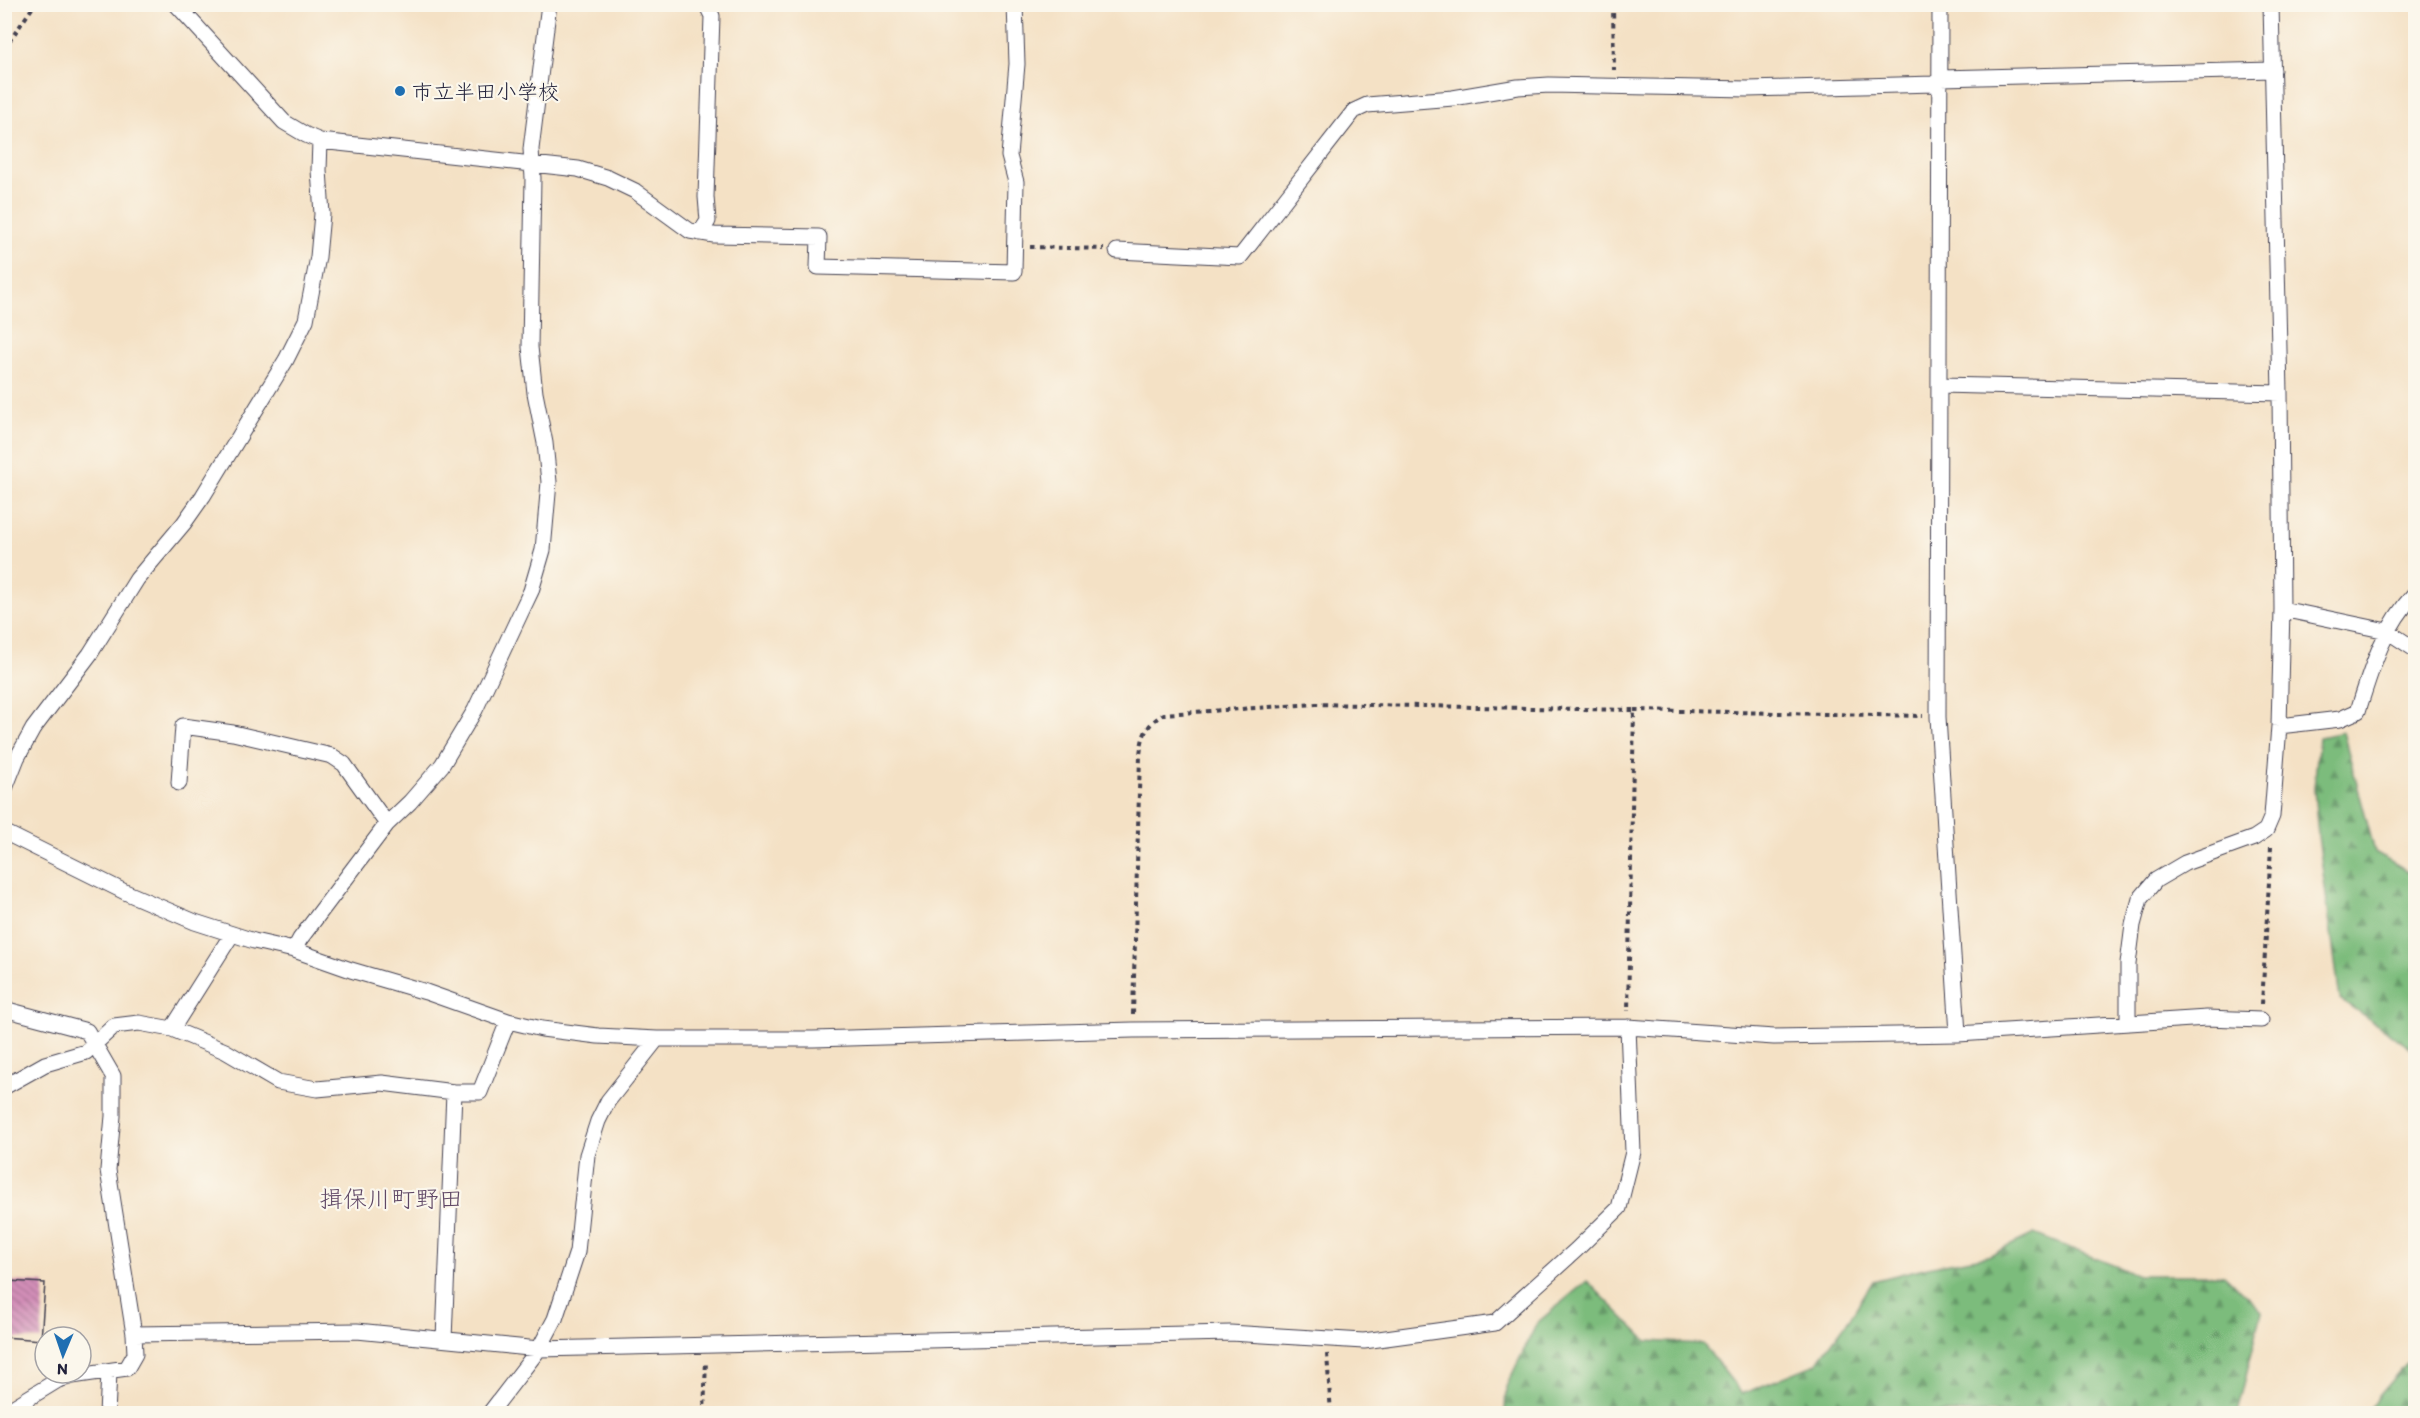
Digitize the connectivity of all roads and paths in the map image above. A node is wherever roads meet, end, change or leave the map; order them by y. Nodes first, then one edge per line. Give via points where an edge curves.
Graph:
1 (35, 4) edge
2 (176, 4) edge
3 (549, 4) edge
4 (706, 4) edge
5 (1015, 4) edge
6 (1613, 4) edge
7 (1940, 4) edge
8 (2271, 4) edge
9 (4, 49) edge
10 (2273, 70) junction
11 (1941, 78) junction
12 (1614, 86) junction
13 (320, 141) junction
14 (531, 164) junction
15 (700, 233) junction
16 (1015, 246) junction
17 (1116, 251) joint
18 (1940, 385) junction
19 (2280, 393) junction
20 (2415, 592) edge
21 (2282, 609) junction
22 (2386, 631) junction
23 (2415, 650) edge
24 (1634, 710) junction
25 (1938, 717) junction
26 (2279, 726) junction
27 (179, 783) dead end
28 (4, 791) edge
29 (387, 824) junction
30 (2266, 830) junction
31 (4, 832) edge
32 (232, 934) junction
33 (294, 950) junction
34 (4, 1009) edge
35 (2261, 1020) joint
36 (508, 1021) junction
37 (2128, 1022) junction
38 (1628, 1027) junction
39 (172, 1029) junction
40 (1133, 1030) junction
41 (1958, 1034) junction
42 (657, 1039) junction
43 (93, 1044) junction
44 (4, 1087) edge
45 (454, 1092) junction
46 (134, 1334) junction
47 (1327, 1337) junction
48 (444, 1339) junction
49 (707, 1345) junction
50 (539, 1349) junction
51 (109, 1372) junction
52 (4, 1413) edge
53 (107, 1413) edge
54 (489, 1413) edge
55 (704, 1413) edge
56 (1331, 1413) edge

1 - 9 path
2 - 13 street via 284,122
3 - 14 street
4 - 15 street via 712,16 708,221
5 - 16 street via 1017,64 1009,156 1016,182
6 - 12 path
7 - 11 street
8 - 10 street
10 - 11 street
10 - 19 street
11 - 12 street via 1934,84 1778,88
11 - 18 street
12 - 17 street via 1518,87 1453,98 1367,105 1354,111 1240,257
13 - 14 street
13 - 28 street via 322,213 306,320 203,496 137,579 90,654 33,729
14 - 15 street via 608,178 635,191 690,231
14 - 29 street via 530,347 549,482 543,550 531,591 475,710 442,765
15 - 16 street via 819,237 818,267 1014,272
16 - 17 path
18 - 19 street
18 - 25 street
19 - 21 street
20 - 22 street
21 - 22 street
21 - 26 street
22 - 23 street
22 - 26 street via 2358,711 2340,719
24 - 25 path
24 - 38 path
24 - 40 path via 1316,704 1164,714 1152,721 1142,736 1140,756
25 - 41 street
26 - 30 street via 2272,816
27 - 29 street via 183,726 233,733 332,756 344,764
29 - 33 street
30 - 35 path via 2272,838
30 - 37 street via 2175,869 2156,880 2140,899 2128,964
31 - 32 street via 126,892
32 - 33 street
32 - 39 street
33 - 36 street
34 - 43 street via 87,1031
35 - 37 street
36 - 42 street via 587,1035
36 - 45 street via 480,1092
37 - 41 street
38 - 40 street
38 - 41 street via 1774,1036
38 - 47 street via 1633,1152 1619,1208 1495,1323 1365,1341
39 - 43 street via 139,1023 114,1026
39 - 45 street via 225,1052 278,1082 317,1089 382,1083
40 - 42 street
42 - 50 street via 608,1101 598,1121 587,1155 577,1252 555,1319
43 - 44 street via 86,1052 45,1064
43 - 46 street via 113,1076 108,1170
45 - 48 street
46 - 48 street via 357,1330
46 - 51 street via 135,1354 128,1368
47 - 49 street via 1230,1333
47 - 56 path
48 - 50 street
49 - 50 street
49 - 55 path
50 - 54 street
51 - 52 street via 58,1380
51 - 53 street

